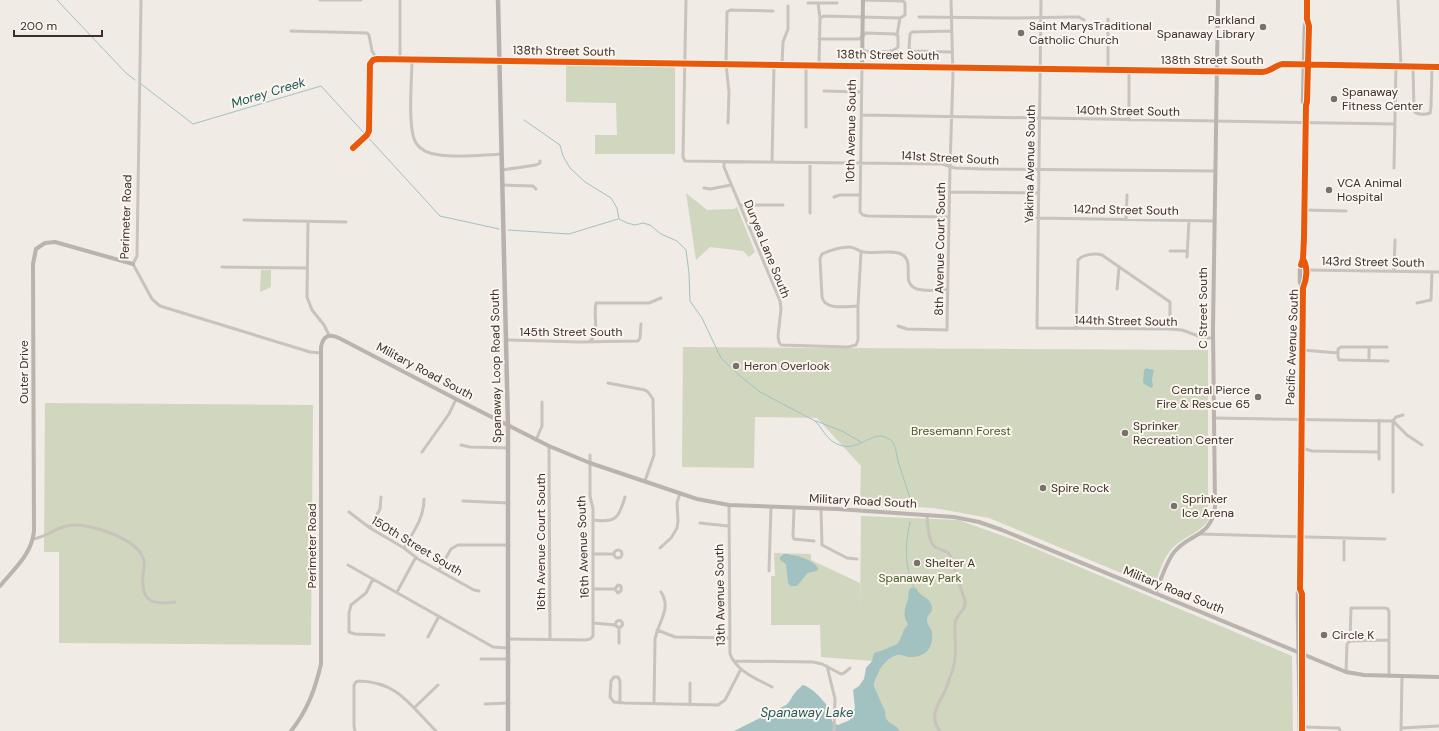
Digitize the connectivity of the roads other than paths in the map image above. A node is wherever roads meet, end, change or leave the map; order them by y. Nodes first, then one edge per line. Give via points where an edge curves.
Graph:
1 (141, 0) edge
2 (320, 0) edge
3 (362, 0) edge
4 (400, 0) edge
5 (498, 0) edge
6 (686, 0) edge
7 (863, 0) edge
8 (951, 0) edge
9 (1041, 0) edge
10 (1218, 0) edge
11 (1307, 0) edge
12 (1398, 0) edge
13 (808, 3) dead end
14 (818, 3) junction
15 (837, 3) dead end
16 (788, 6) dead end
17 (773, 11) dead end
18 (863, 17) junction
19 (902, 17) junction
20 (919, 17) dead end
21 (951, 17) junction
22 (820, 18) junction
23 (1041, 18) junction
24 (1108, 19) dead end
25 (1084, 20) dead end
26 (951, 31) junction
27 (291, 32) dead end
28 (897, 35) junction
29 (863, 36) junction
30 (819, 39) junction
31 (863, 51) junction
32 (951, 52) junction
33 (377, 59) junction
34 (400, 59) junction
35 (412, 60) junction
36 (499, 61) junction
37 (685, 63) junction
38 (726, 64) junction
39 (782, 64) junction
40 (774, 65) junction
41 (806, 65) junction
42 (819, 65) junction
43 (1306, 65) junction
44 (862, 66) junction
45 (1399, 66) junction
46 (952, 67) junction
47 (1413, 67) junction
48 (1432, 67) junction
49 (1439, 67) edge
50 (1040, 69) junction
51 (1108, 70) junction
52 (1129, 70) junction
53 (1217, 72) junction
54 (824, 91) dead end
55 (862, 92) junction
56 (862, 115) junction
57 (952, 117) junction
58 (1040, 119) junction
59 (1130, 120) junction
60 (1216, 121) junction
61 (728, 123) dead end
62 (1305, 123) junction
63 (1394, 124) junction
64 (806, 128) dead end
65 (353, 148) dead end
66 (502, 154) junction
67 (540, 161) dead end
68 (724, 162) junction
69 (772, 162) junction
70 (810, 163) junction
71 (862, 164) junction
72 (950, 166) junction
73 (1394, 168) dead end
74 (1038, 169) junction
75 (502, 170) junction
76 (1215, 171) junction
77 (502, 185) junction
78 (731, 185) junction
79 (704, 188) dead end
80 (536, 189) dead end
81 (950, 192) junction
82 (1038, 193) junction
83 (860, 195) junction
84 (1127, 195) dead end
85 (834, 197) dead end
86 (740, 205) junction
87 (783, 205) dead end
88 (1304, 210) junction
89 (1346, 211) dead end
90 (810, 213) dead end
91 (949, 217) junction
92 (1037, 218) junction
93 (1126, 219) junction
94 (244, 220) dead end
95 (1189, 221) junction
96 (1214, 221) junction
97 (308, 222) junction
98 (346, 222) dead end
99 (1395, 240) dead end
100 (1170, 251) dead end
101 (1187, 251) junction
102 (861, 252) junction
103 (1187, 257) dead end
104 (1303, 259) junction
105 (133, 264) junction
106 (222, 267) dead end
107 (307, 268) junction
108 (1119, 268) junction
109 (1306, 270) junction
110 (1394, 271) junction
111 (1432, 272) junction
112 (1439, 272) edge
113 (1303, 288) junction
114 (948, 289) junction
115 (1117, 289) dead end
116 (661, 298) dead end
117 (1417, 303) dead end
118 (858, 306) junction
119 (641, 324) dead end
120 (898, 326) dead end
121 (1037, 328) joint
122 (1076, 329) junction
123 (1170, 329) junction
124 (329, 336) junction
125 (1213, 338) junction
126 (506, 340) junction
127 (589, 342) junction
128 (1369, 347) junction
129 (1387, 347) dead end
130 (1302, 350) junction
131 (321, 353) junction
132 (1338, 353) junction
133 (1369, 360) junction
134 (1388, 361) dead end
135 (608, 383) dead end
136 (456, 399) junction
137 (542, 402) dead end
138 (1403, 415) dead end
139 (1213, 418) junction
140 (1301, 419) junction
141 (1379, 420) junction
142 (1392, 420) junction
143 (508, 426) junction
144 (536, 440) junction
145 (1301, 444) junction
146 (461, 445) dead end
147 (1422, 445) dead end
148 (549, 446) junction
149 (508, 448) junction
150 (1312, 451) junction
151 (422, 452) dead end
152 (1379, 452) junction
153 (590, 455) dead end
154 (1301, 457) junction
155 (1379, 459) dead end
156 (590, 463) junction
157 (645, 482) junction
158 (1393, 492) dead end
159 (680, 493) junction
160 (381, 497) dead end
161 (625, 497) dead end
162 (424, 499) dead end
163 (463, 501) dead end
164 (508, 503) junction
165 (729, 505) junction
166 (771, 507) junction
167 (794, 508) junction
168 (821, 509) junction
169 (349, 512) dead end
170 (927, 515) junction
171 (593, 520) junction
172 (700, 523) dead end
173 (728, 526) junction
174 (370, 528) junction
175 (1200, 534) junction
176 (1300, 537) junction
177 (1344, 538) junction
178 (34, 539) junction
179 (1385, 539) dead end
180 (814, 541) dead end
181 (508, 545) junction
182 (404, 548) junction
183 (660, 548) dead end
184 (594, 554) junction
185 (614, 554) dead end
186 (416, 557) junction
187 (857, 558) dead end
188 (1344, 560) dead end
189 (348, 566) dead end
190 (438, 570) junction
191 (769, 571) dead end
192 (373, 579) junction
193 (0, 586) edge
194 (594, 589) junction
195 (615, 589) dead end
196 (479, 590) dead end
197 (397, 592) junction
198 (661, 592) dead end
199 (1155, 593) junction
200 (175, 602) dead end
201 (439, 616) junction
202 (594, 623) junction
203 (615, 624) junction
204 (619, 627) junction
205 (657, 630) junction
206 (384, 635) dead end
207 (428, 637) dead end
208 (550, 638) junction
209 (729, 638) junction
210 (509, 639) junction
211 (1388, 640) junction
212 (1350, 641) junction
213 (619, 644) dead end
214 (509, 648) junction
215 (1300, 654) junction
216 (481, 659) dead end
217 (509, 659) junction
218 (734, 661) junction
219 (827, 666) junction
220 (850, 668) dead end
221 (741, 669) junction
222 (1346, 672) junction
223 (1389, 676) junction
224 (1402, 676) junction
225 (1439, 677) edge
226 (690, 683) dead end
227 (438, 684) dead end
228 (772, 687) dead end
229 (509, 703) junction
230 (620, 703) junction
231 (485, 704) dead end
232 (654, 704) junction
233 (690, 705) junction
234 (414, 708) junction
235 (1439, 726) edge
236 (1401, 729) edge
237 (1302, 730) edge
238 (291, 731) edge
239 (355, 731) edge
240 (436, 731) edge
241 (508, 731) edge
242 (834, 731) edge
243 (940, 731) edge
244 (1340, 731) edge

1 - 105 street, Perimeter Road via 137,256
2 - 3 street
4 - 34 street
5 - 36 main road, Spanaway Loop Road South
6 - 37 street
7 - 18 street, 10th Avenue South
7 - 19 street via 903,1 905,13
8 - 21 street, 8th Avenue Court South
9 - 23 street, Yakima Avenue South
10 - 53 street, C Street South
11 - 43 main road, Pacific Avenue South
12 - 45 street
13 - 14 street
14 - 15 street
14 - 22 street
16 - 39 street via 788,29 783,42
17 - 38 street via 728,11
18 - 19 street
18 - 22 street
18 - 29 street, 10th Avenue South
19 - 28 street
20 - 21 street
21 - 23 street
21 - 26 street, 8th Avenue Court South
22 - 30 street
23 - 25 street via 1079,17
23 - 50 street, Yakima Avenue South
24 - 51 street
26 - 32 street, 8th Avenue Court South
26 - 32 street via 912,32 909,48 912,51
27 - 33 street via 367,33
28 - 29 street via 866,33
28 - 31 street via 898,46 893,50
29 - 30 street via 859,39
29 - 31 street, 10th Avenue South
30 - 42 street
31 - 44 street, 10th Avenue South
32 - 46 street, 8th Avenue Court South
33 - 34 street, 138th Street South
33 - 65 street via 372,60 370,64 369,131
34 - 35 street, 138th Street South
35 - 36 street, 138th Street South
35 - 66 street via 412,127 414,139 421,148 442,155
36 - 37 street, 138th Street South
36 - 66 main road, Spanaway Loop Road South
37 - 38 street, 138th Street South
37 - 68 street, 141st Street South via 684,161
38 - 40 street, 138th Street South
38 - 61 street via 729,92
39 - 40 street, 138th Street South
39 - 41 street, 138th Street South
40 - 69 street
41 - 42 street, 138th Street South
41 - 64 street
42 - 44 street, 138th Street South
43 - 45 street, 138th Street South
43 - 53 street, 138th Street South via 1280,64 1264,72
43 - 62 main road, Pacific Avenue South
44 - 46 street, 138th Street South
44 - 55 street, 10th Avenue South
45 - 47 street, 138th Street South
45 - 63 street
46 - 50 street, 138th Street South
46 - 57 street, 8th Avenue Court South
47 - 48 street, 138th Street South
47 - 48 street via 1413,109 1418,114 1428,114 1431,110
48 - 49 street, 138th Street South
50 - 51 street, 138th Street South
50 - 58 street, Yakima Avenue South
51 - 52 street, 138th Street South
52 - 53 street, 138th Street South
52 - 59 street
53 - 60 street, C Street South
54 - 55 street
55 - 56 street, 10th Avenue South
56 - 57 street, 140th Street South
56 - 71 street, 10th Avenue South
57 - 58 street, 140th Street South
57 - 72 street, 8th Avenue Court South
58 - 59 street, 140th Street South
58 - 74 street, Yakima Avenue South
59 - 60 street, 140th Street South
60 - 62 street, 140th Street South
60 - 76 street, C Street South
62 - 63 street, 140th Street South
62 - 88 main road, Pacific Avenue South
63 - 73 street
66 - 75 main road, Spanaway Loop Road South
67 - 75 street via 536,166
68 - 69 street, 141st Street South
68 - 78 street, Duryea Lane South
69 - 70 street, 141st Street South
70 - 71 street, 141st Street South
70 - 90 street
71 - 72 street, 141st Street South
71 - 83 street, 10th Avenue South
72 - 74 street, 141st Street South
72 - 81 street, 8th Avenue Court South
74 - 76 street, 141st Street South
74 - 82 street, Yakima Avenue South
75 - 77 main road, Spanaway Loop Road South
76 - 96 street, C Street South
77 - 80 street via 533,186
77 - 126 main road, Spanaway Loop Road South
78 - 79 street
78 - 86 street, Duryea Lane South
81 - 82 street
81 - 91 street, 8th Avenue Court South
82 - 92 street, Yakima Avenue South
83 - 85 street
83 - 91 street, 10th Avenue South via 860,210 865,216
84 - 93 street
86 - 87 street
86 - 118 street, Duryea Lane South via 780,301 780,344 816,347 856,345
88 - 89 street
88 - 104 main road, Pacific Avenue South
91 - 114 street, 8th Avenue Court South
92 - 93 street, 142nd Street South
92 - 121 street, Yakima Avenue South
93 - 95 street, 142nd Street South
94 - 97 street
95 - 96 street, 142nd Street South
95 - 101 street
96 - 125 street, C Street South
97 - 98 street
97 - 107 street
99 - 110 street
100 - 101 street
101 - 103 street
102 - 114 street via 900,254 907,260 911,285 920,289
102 - 118 street
102 - 118 street via 856,248 840,248 826,252 820,259 824,303 831,306
104 - 109 main road, Pacific Avenue South
104 - 113 main road, Pacific Avenue South via 1300,282
105 - 131 street, Perimeter Road via 152,300 160,306 310,352
105 - 178 street, Outer Drive via 55,242 42,244 35,253
106 - 107 street
107 - 124 street via 309,304
108 - 115 street
108 - 122 street via 1102,255 1080,257 1077,269
108 - 123 street via 1169,300
109 - 110 street, 143rd Street South
109 - 113 main road, Pacific Avenue South
110 - 111 street, 143rd Street South
111 - 112 street, 143rd Street South
111 - 117 street via 1431,300
113 - 130 main road, Pacific Avenue South
114 - 120 street, 8th Avenue Court South via 947,330 907,329
116 - 127 street via 649,303 596,304 595,330 593,339
119 - 127 street, 145th Street South via 639,340
121 - 122 street, 144th Street South
122 - 123 street, 144th Street South
123 - 125 street, 144th Street South
124 - 131 street, Perimeter Road via 322,340
124 - 136 street, Military Road South via 333,335
125 - 139 street, C Street South
126 - 127 street, 145th Street South
126 - 143 main road, Spanaway Loop Road South
128 - 129 street
128 - 132 street via 1341,347
128 - 133 street
130 - 132 street
130 - 140 main road, Pacific Avenue South
131 - 238 street, Perimeter Road via 321,664 309,704
132 - 133 street via 1339,360
133 - 134 street
135 - 157 street via 645,390 652,399 654,455
136 - 143 street, Military Road South
136 - 151 street via 449,414
137 - 144 street via 542,426
138 - 142 street
139 - 140 street
139 - 175 street, C Street South via 1215,507 1211,521
140 - 141 street
140 - 145 main road, Pacific Avenue South
141 - 142 street
141 - 152 street
142 - 147 street
142 - 158 street
143 - 144 street, Military Road South
143 - 149 main road, Spanaway Loop Road South
144 - 148 street, Military Road South
145 - 150 street via 1305,450
145 - 154 main road, Pacific Avenue South
146 - 149 street
148 - 156 street, Military Road South
148 - 208 street, 16th Avenue Court South
149 - 164 main road, Spanaway Loop Road South
150 - 152 street
150 - 154 street
152 - 155 street
153 - 156 street, 16th Avenue South
154 - 176 main road, Pacific Avenue South
156 - 157 street, Military Road South
156 - 171 street, 16th Avenue South
157 - 159 street, Military Road South
159 - 165 street, Military Road South via 708,502
159 - 183 street via 677,503 677,528
160 - 174 street via 380,509
161 - 171 street via 620,514 615,519
162 - 182 street via 421,517
163 - 164 street
164 - 181 main road, Spanaway Loop Road South
165 - 166 street, Military Road South
165 - 173 street, 13th Avenue South
166 - 167 street, Military Road South
166 - 191 street
167 - 168 street, Military Road South
167 - 180 street via 794,539
168 - 170 street, Military Road South
168 - 187 street via 822,546 847,558
169 - 174 street, 150th Street South
170 - 199 street, Military Road South via 954,517 986,524
170 - 243 street via 931,542 949,553 966,604 955,625 954,668 935,710 935,722
171 - 184 street, 16th Avenue South
172 - 173 street
173 - 209 street, 13th Avenue South
174 - 182 street, 150th Street South
175 - 176 street
175 - 199 street, C Street South via 1174,553
176 - 177 street
176 - 215 main road, Pacific Avenue South
177 - 179 street
177 - 188 street
178 - 193 street, Outer Drive via 24,558
178 - 200 street via 71,525 95,528 123,539 141,553 144,559 143,586 148,598 161,604
181 - 190 street via 458,545 451,549
181 - 210 main road, Spanaway Loop Road South
182 - 186 street, 150th Street South
184 - 185 street
184 - 194 street, 16th Avenue South
186 - 190 street, 150th Street South
186 - 197 street
189 - 192 street
190 - 196 street, 150th Street South via 474,590
192 - 197 street
192 - 206 street via 366,593 354,600 350,607 349,630 351,634
194 - 195 street
194 - 202 street, 16th Avenue South
197 - 201 street
198 - 205 street via 665,599 665,610
199 - 215 street, Military Road South
201 - 207 street
201 - 214 street via 493,647
202 - 203 street
202 - 208 street, 16th Avenue South via 592,638
203 - 204 street
203 - 204 street via 616,621 621,621 622,625
204 - 213 street
205 - 209 street via 680,637
205 - 232 street
208 - 210 street
209 - 218 street, 13th Avenue South via 730,654
210 - 214 main road, Spanaway Loop Road South
211 - 212 street
211 - 212 street via 1388,609 1351,608
211 - 223 street
212 - 222 street via 1347,644
214 - 217 main road, Spanaway Loop Road South
215 - 222 street, Military Road South
215 - 237 main road, Pacific Avenue South
216 - 217 street
217 - 229 main road, Spanaway Loop Road South
218 - 219 street via 813,662
218 - 221 street, 13th Avenue South
219 - 220 street via 841,674
219 - 242 street via 835,699
221 - 228 street, 13th Avenue South
221 - 233 street via 722,703
222 - 223 street, Military Road South
223 - 224 street, Military Road South
224 - 225 street, Military Road South
224 - 236 street
226 - 233 street
227 - 234 street
229 - 231 street
229 - 241 main road, Spanaway Loop Road South
230 - 230 street via 620,681 616,677 611,681 610,697
230 - 232 street
232 - 233 street
234 - 239 street via 386,685 370,681 356,682
234 - 240 street
235 - 236 street
237 - 244 street via 1339,728

